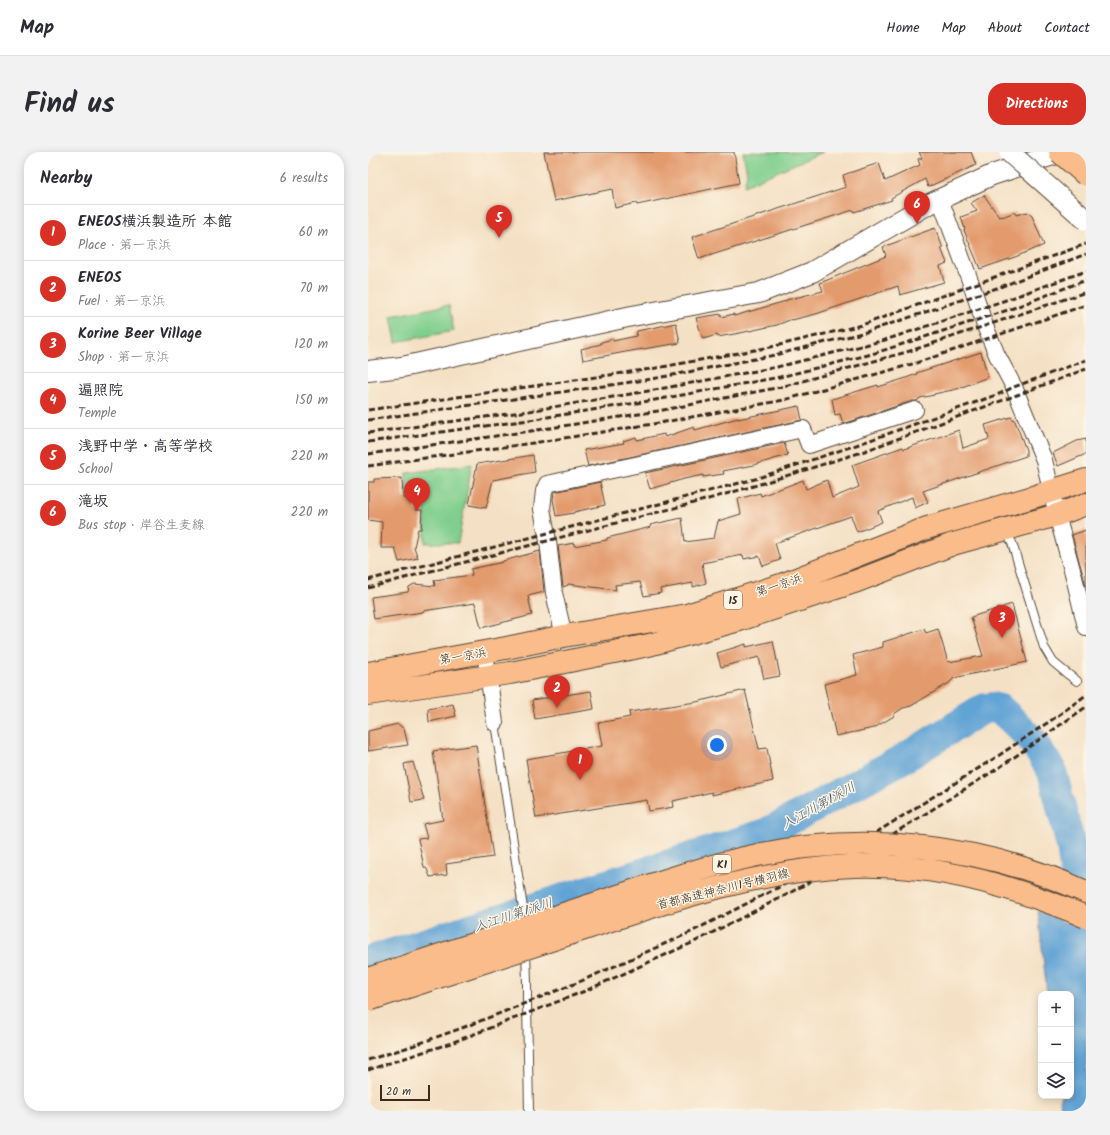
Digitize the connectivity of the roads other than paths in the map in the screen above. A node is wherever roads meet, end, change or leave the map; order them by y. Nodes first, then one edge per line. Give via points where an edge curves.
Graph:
1 (1009, 152) edge
2 (1061, 152) edge
3 (1086, 175) edge
4 (940, 198) junction
5 (1086, 220) edge
6 (368, 371) edge
7 (915, 410) dead end
8 (1086, 480) edge
9 (1051, 492) junction
10 (1086, 504) edge
11 (1057, 515) junction
12 (1005, 529) junction
13 (1086, 627) edge
14 (564, 636) junction
15 (484, 652) junction
16 (368, 673) edge
17 (488, 677) junction
18 (1077, 680) dead end
19 (368, 694) edge
20 (495, 723) joint
21 (1086, 892) edge
22 (1086, 917) edge
23 (368, 979) edge
24 (368, 1000) edge
25 (530, 1111) edge

1 - 5 street, bridge
2 - 3 highway, bridge
2 - 4 street via 992,175
4 - 6 street via 812,272 759,293 632,316 402,367
4 - 9 street via 985,326 1044,460
7 - 14 street via 809,445 803,429 547,484 542,509 554,593
8 - 9 highway, 第一京浜 / 15
9 - 11 street
9 - 14 highway, 第一京浜 / 15 via 927,528 781,585 687,615
10 - 11 highway, 第一京浜 / 15
11 - 12 highway, 第一京浜 / 15
11 - 13 street
12 - 17 highway, 第一京浜 / 15 via 952,544 857,581 736,621 649,645
12 - 18 lane via 1012,543 1044,647 1053,662
14 - 15 highway, 第一京浜 / 15
15 - 16 highway, 第一京浜 / 15
15 - 17 street
17 - 19 highway, 第一京浜 / 15
17 - 20 street
20 - 25 lane, bridge via 522,908 527,963
21 - 23 highway, 首都高速神奈川1号横羽線 / K1, bridge via 1019,866 954,851 890,844 823,845 787,849 670,879
22 - 24 highway, 首都高速神奈川1号横羽線 / K1, bridge via 1018,891 919,869 854,866 795,872 725,886 630,914

